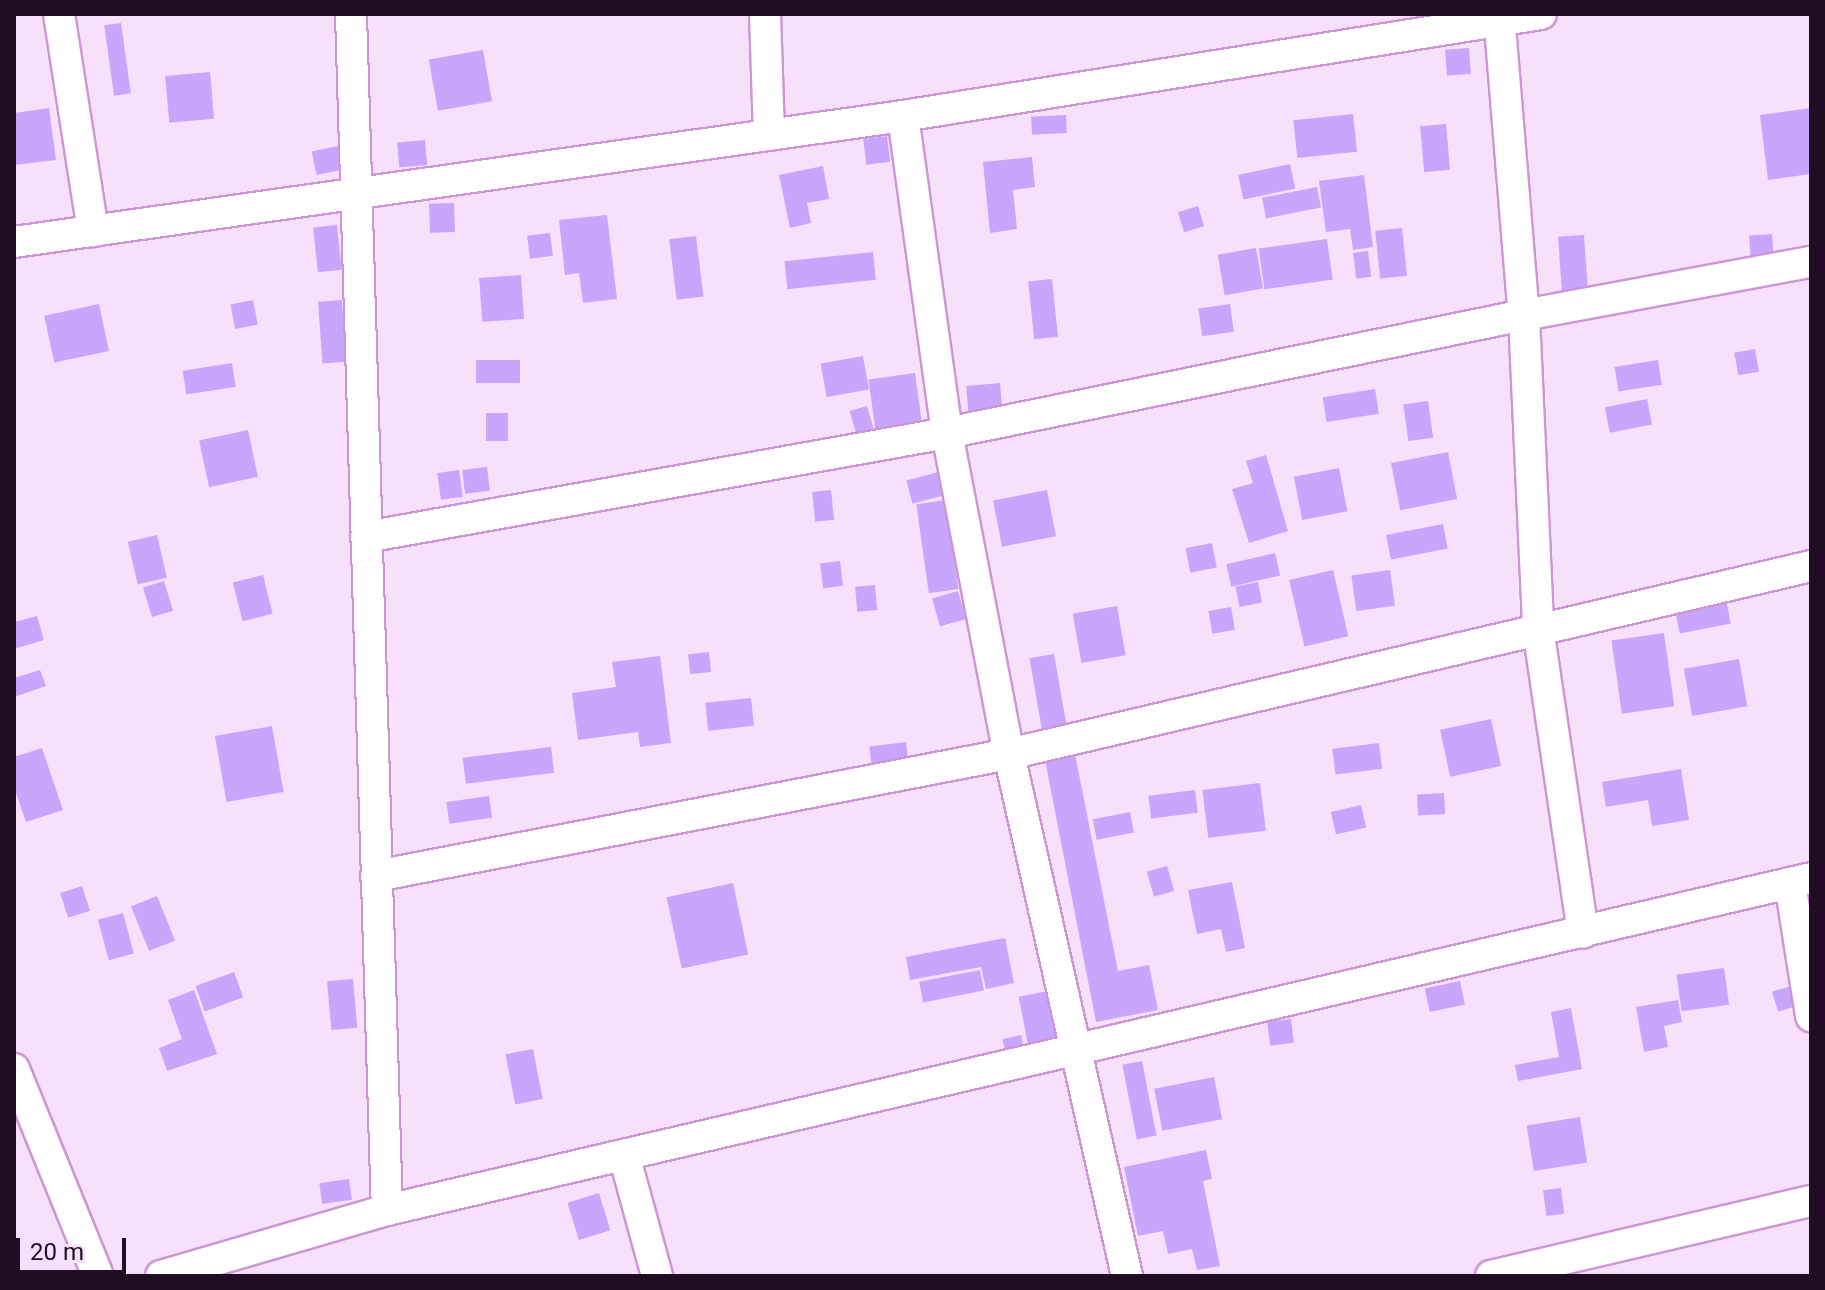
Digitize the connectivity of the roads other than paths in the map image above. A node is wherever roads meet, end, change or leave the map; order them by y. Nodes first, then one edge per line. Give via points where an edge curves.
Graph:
1 (59, 14) edge
2 (351, 14) edge
3 (765, 14) edge
4 (1541, 14) edge
5 (1500, 17) edge
6 (903, 116) junction
7 (769, 135) junction
8 (355, 197) junction
9 (93, 231) junction
10 (14, 242) edge
11 (1811, 262) edge
12 (1524, 315) junction
13 (947, 433) junction
14 (366, 537) junction
15 (1811, 566) edge
16 (1538, 628) junction
17 (1009, 754) junction
18 (376, 876) junction
19 (1800, 881) edge
20 (1583, 933) junction
21 (1811, 1016) edge
22 (1072, 1049) junction
23 (14, 1069) edge
24 (624, 1155) junction
25 (1811, 1201) edge
26 (387, 1210) junction
27 (98, 1276) edge
28 (161, 1276) edge
29 (657, 1276) edge
30 (1127, 1276) edge
31 (1491, 1276) edge

1 - 9 street
2 - 8 street
3 - 7 street
4 - 5 street
5 - 6 street
5 - 12 street
6 - 7 street
6 - 13 street
7 - 8 street
8 - 9 street
8 - 14 street
9 - 10 street
11 - 12 street
12 - 13 street
12 - 16 street
13 - 14 street
13 - 17 street
14 - 18 street
15 - 16 street
16 - 17 street
16 - 20 street
17 - 18 street
17 - 22 street
18 - 26 street
19 - 20 street
19 - 21 street
20 - 22 street
22 - 24 street
22 - 30 street
23 - 27 street
24 - 26 street
24 - 29 street
25 - 31 street
26 - 28 street

